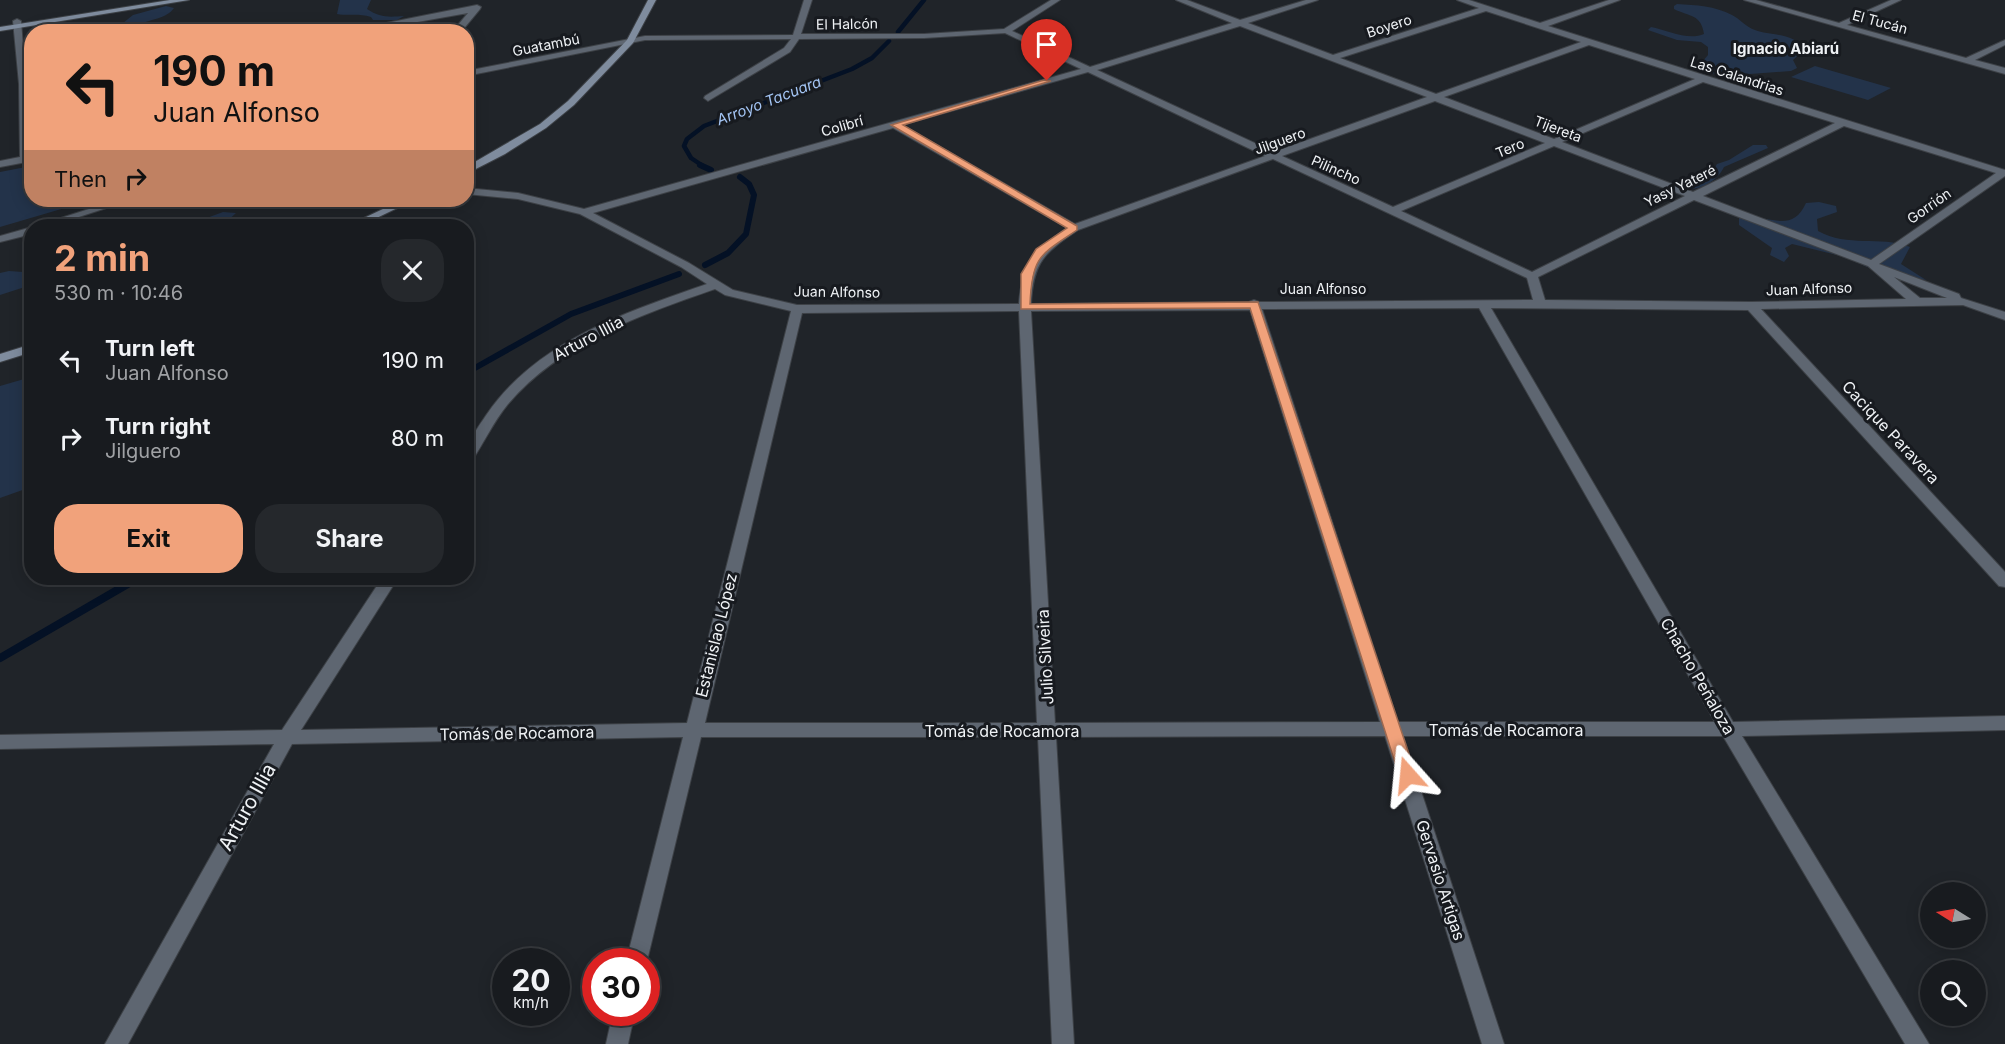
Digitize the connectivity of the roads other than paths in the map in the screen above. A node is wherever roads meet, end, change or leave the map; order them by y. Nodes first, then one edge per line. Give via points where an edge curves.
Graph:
1 (155, 0) edge
2 (185, 0) edge
3 (479, 0) edge
4 (652, 0) edge
5 (808, 0) edge
6 (1056, 0) edge
7 (1180, 0) edge
8 (1314, 0) edge
9 (1461, 0) edge
10 (1616, 0) edge
11 (1748, 0) edge
12 (1897, 0) edge
13 (1487, 8) junction
14 (476, 9) junction
15 (1242, 22) junction
16 (0, 24) edge
17 (17, 24) junction
18 (391, 24) edge
19 (463, 24) edge
20 (1840, 25) junction
21 (1539, 26) junction
22 (0, 29) edge
23 (1006, 31) junction
24 (796, 38) junction
25 (630, 41) junction
26 (1589, 42) junction
27 (2005, 42) edge
28 (1333, 58) junction
29 (1968, 60) junction
30 (24, 67) edge
31 (1091, 69) junction
32 (2005, 70) edge
33 (474, 72) edge
34 (1703, 79) junction
35 (708, 98) dead end
36 (1439, 98) junction
37 (1842, 123) junction
38 (895, 125) junction
39 (1557, 143) junction
40 (1275, 157) junction
41 (24, 160) edge
42 (0, 164) edge
43 (474, 167) edge
44 (2004, 173) edge
45 (474, 192) edge
46 (1694, 196) junction
47 (103, 207) edge
48 (394, 207) edge
49 (1393, 211) junction
50 (584, 213) junction
51 (64, 219) edge
52 (368, 219) edge
53 (1074, 228) junction
54 (24, 232) edge
55 (0, 239) edge
56 (1872, 264) junction
57 (1532, 276) junction
58 (716, 285) junction
59 (1916, 301) junction
60 (1964, 301) junction
61 (1540, 303) junction
62 (1254, 304) junction
63 (1483, 304) junction
64 (1751, 306) junction
65 (1025, 307) junction
66 (797, 309) junction
67 (2005, 316) edge
68 (24, 350) edge
69 (0, 358) edge
70 (474, 447) edge
71 (2005, 582) edge
72 (385, 585) edge
73 (2005, 723) edge
74 (1728, 729) junction
75 (692, 730) junction
76 (1394, 730) junction
77 (1049, 731) junction
78 (287, 737) junction
79 (0, 742) edge
80 (640, 948) edge
81 (621, 1026) edge
82 (116, 1044) edge
83 (617, 1044) edge
84 (1063, 1044) edge
85 (1493, 1044) edge
86 (1918, 1044) edge

1 - 17 main road
2 - 17 main road
3 - 14 street
4 - 25 main road
5 - 24 street
6 - 23 street, El Halcón
7 - 15 street, Tijereta
8 - 15 street, Colibrí
9 - 13 street, Las Calandrias
10 - 21 street
11 - 20 street, El Tucán
12 - 20 street
13 - 21 street, Las Calandrias
13 - 28 street, Boyero
14 - 18 street
14 - 19 street
15 - 28 street, Tijereta
15 - 31 street, Colibrí
16 - 17 main road
17 - 22 main road
17 - 30 street
20 - 29 street, El Tucán
21 - 26 street, Las Calandrias
23 - 24 street, El Halcón
23 - 31 street, Pilincho
24 - 25 street, El Halcón via 657,37
24 - 35 street via 787,50
25 - 33 street, Guatambú
25 - 43 main road via 571,103 543,126
26 - 34 street, Las Calandrias
26 - 36 street, Jilguero
27 - 29 street
28 - 36 street, Tijereta
29 - 32 street, El Tucán
31 - 38 street, Colibrí
31 - 40 street, Pilincho
34 - 37 street, Las Calandrias
34 - 39 street, Tero
36 - 39 street, Tijereta
36 - 40 street, Jilguero
37 - 44 street, Las Calandrias
37 - 46 street, Yasy Yateré
38 - 50 street, Colibrí
38 - 53 street
39 - 46 street, Tijereta
39 - 49 street, Tero
40 - 49 street, Pilincho
40 - 53 street, Jilguero
41 - 42 street
44 - 56 street, Gorrión
45 - 50 street, Juan Alfonso via 518,196
46 - 56 street, Tijereta
46 - 57 street, Yasy Yateré
47 - 51 street
48 - 52 main road
49 - 57 street, Pilincho
50 - 58 street, Juan Alfonso
53 - 65 street, Jilguero via 1040,251 1026,274
54 - 55 street
56 - 59 street, Tijereta
56 - 60 street
57 - 61 street
58 - 66 street, Juan Alfonso via 729,293
58 - 70 street, Arturo Illia via 614,321 562,349 505,399
59 - 60 street, Juan Alfonso
59 - 64 street, Juan Alfonso
60 - 67 street
61 - 63 street, Juan Alfonso
61 - 64 street, Juan Alfonso
62 - 63 street, Juan Alfonso
62 - 65 street, Juan Alfonso
62 - 76 street, Gervasio Artigas
63 - 74 street, Chacho Peñaloza
64 - 71 street, Cacique Paravera
65 - 66 street, Juan Alfonso
65 - 77 street, Julio Silveira
66 - 75 street, Estanislao López
68 - 69 main road
72 - 78 street, Arturo Illia
73 - 74 street, Tomás de Rocamora
74 - 76 street, Tomás de Rocamora
74 - 86 street, Chacho Peñaloza
75 - 77 street, Tomás de Rocamora
75 - 78 street, Tomás de Rocamora
75 - 80 street, Estanislao López
76 - 77 street, Tomás de Rocamora
76 - 85 street, Gervasio Artigas
77 - 84 street, Julio Silveira
78 - 79 street, Tomás de Rocamora
78 - 82 street, Arturo Illia
81 - 83 street

